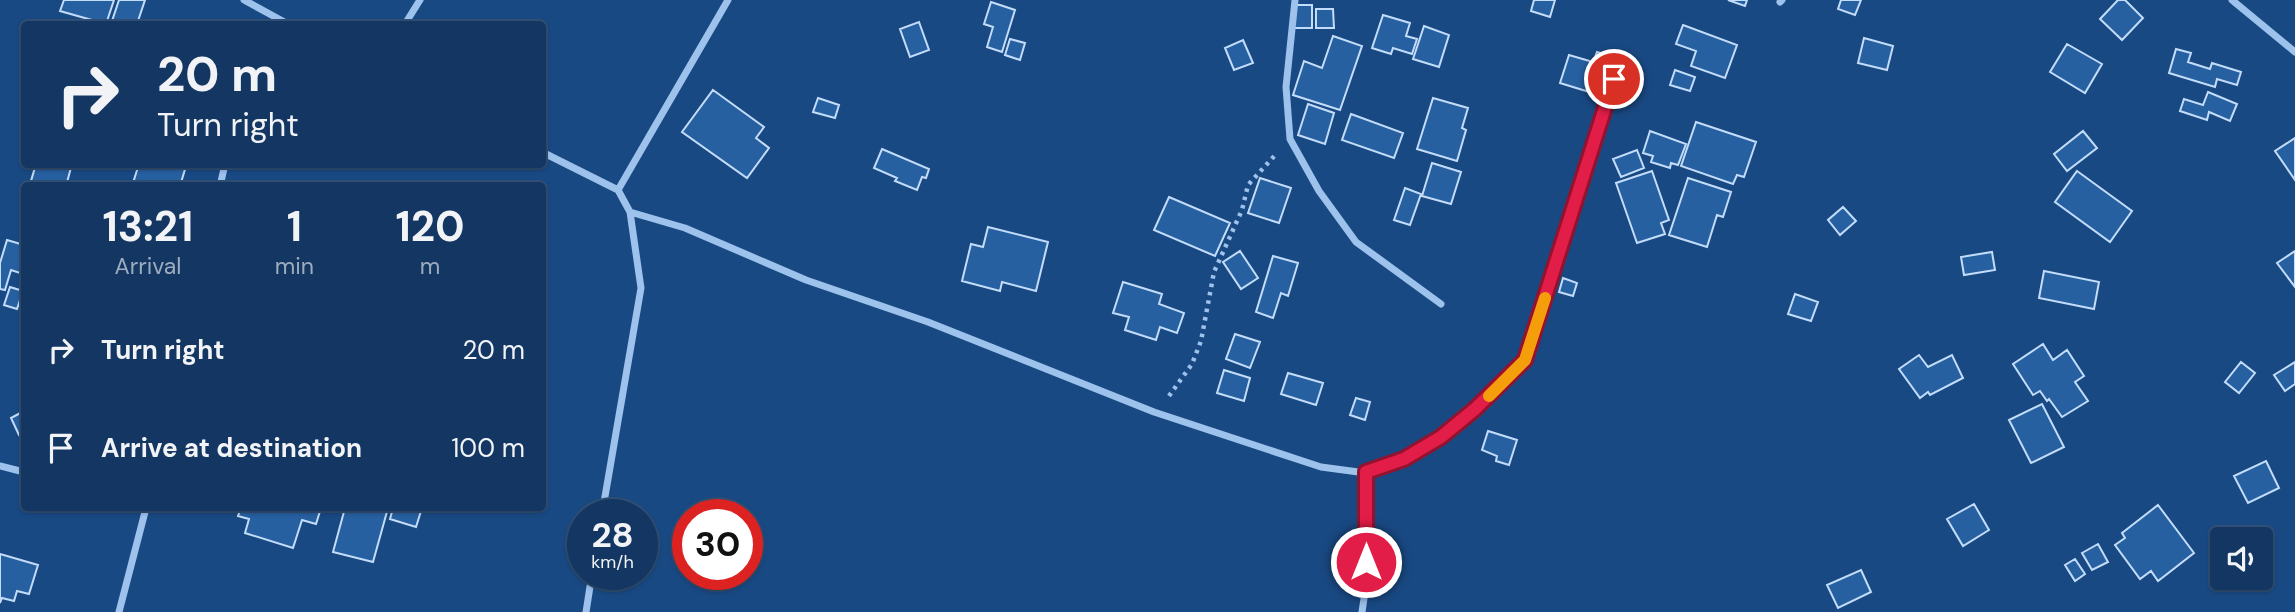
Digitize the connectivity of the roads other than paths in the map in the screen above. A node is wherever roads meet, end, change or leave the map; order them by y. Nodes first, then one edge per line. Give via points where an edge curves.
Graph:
1 (244, 0) edge
2 (421, 0) edge
3 (728, 0) edge
4 (1295, 0) edge
5 (2232, 0) edge
6 (275, 21) edge
7 (407, 21) edge
8 (2295, 52) edge
9 (1620, 59) dead end
10 (546, 154) edge
11 (618, 190) junction
12 (630, 212) junction
13 (1441, 304) dead end
14 (0, 466) edge
15 (21, 471) edge
16 (1366, 472) junction
17 (605, 499) edge
18 (145, 511) edge
19 (589, 590) edge
20 (119, 612) edge
21 (586, 612) edge
22 (1363, 612) edge

1 - 6 street
2 - 7 street
3 - 11 street
4 - 13 street via 1286,88 1290,139 1319,191 1356,242
5 - 8 street
9 - 16 street via 1525,360 1441,437 1404,459
10 - 11 street
11 - 12 street
12 - 16 street via 685,228 806,281 928,322 1154,412 1321,467
12 - 17 street via 641,288
14 - 15 street
16 - 22 street
18 - 20 street
19 - 21 street

